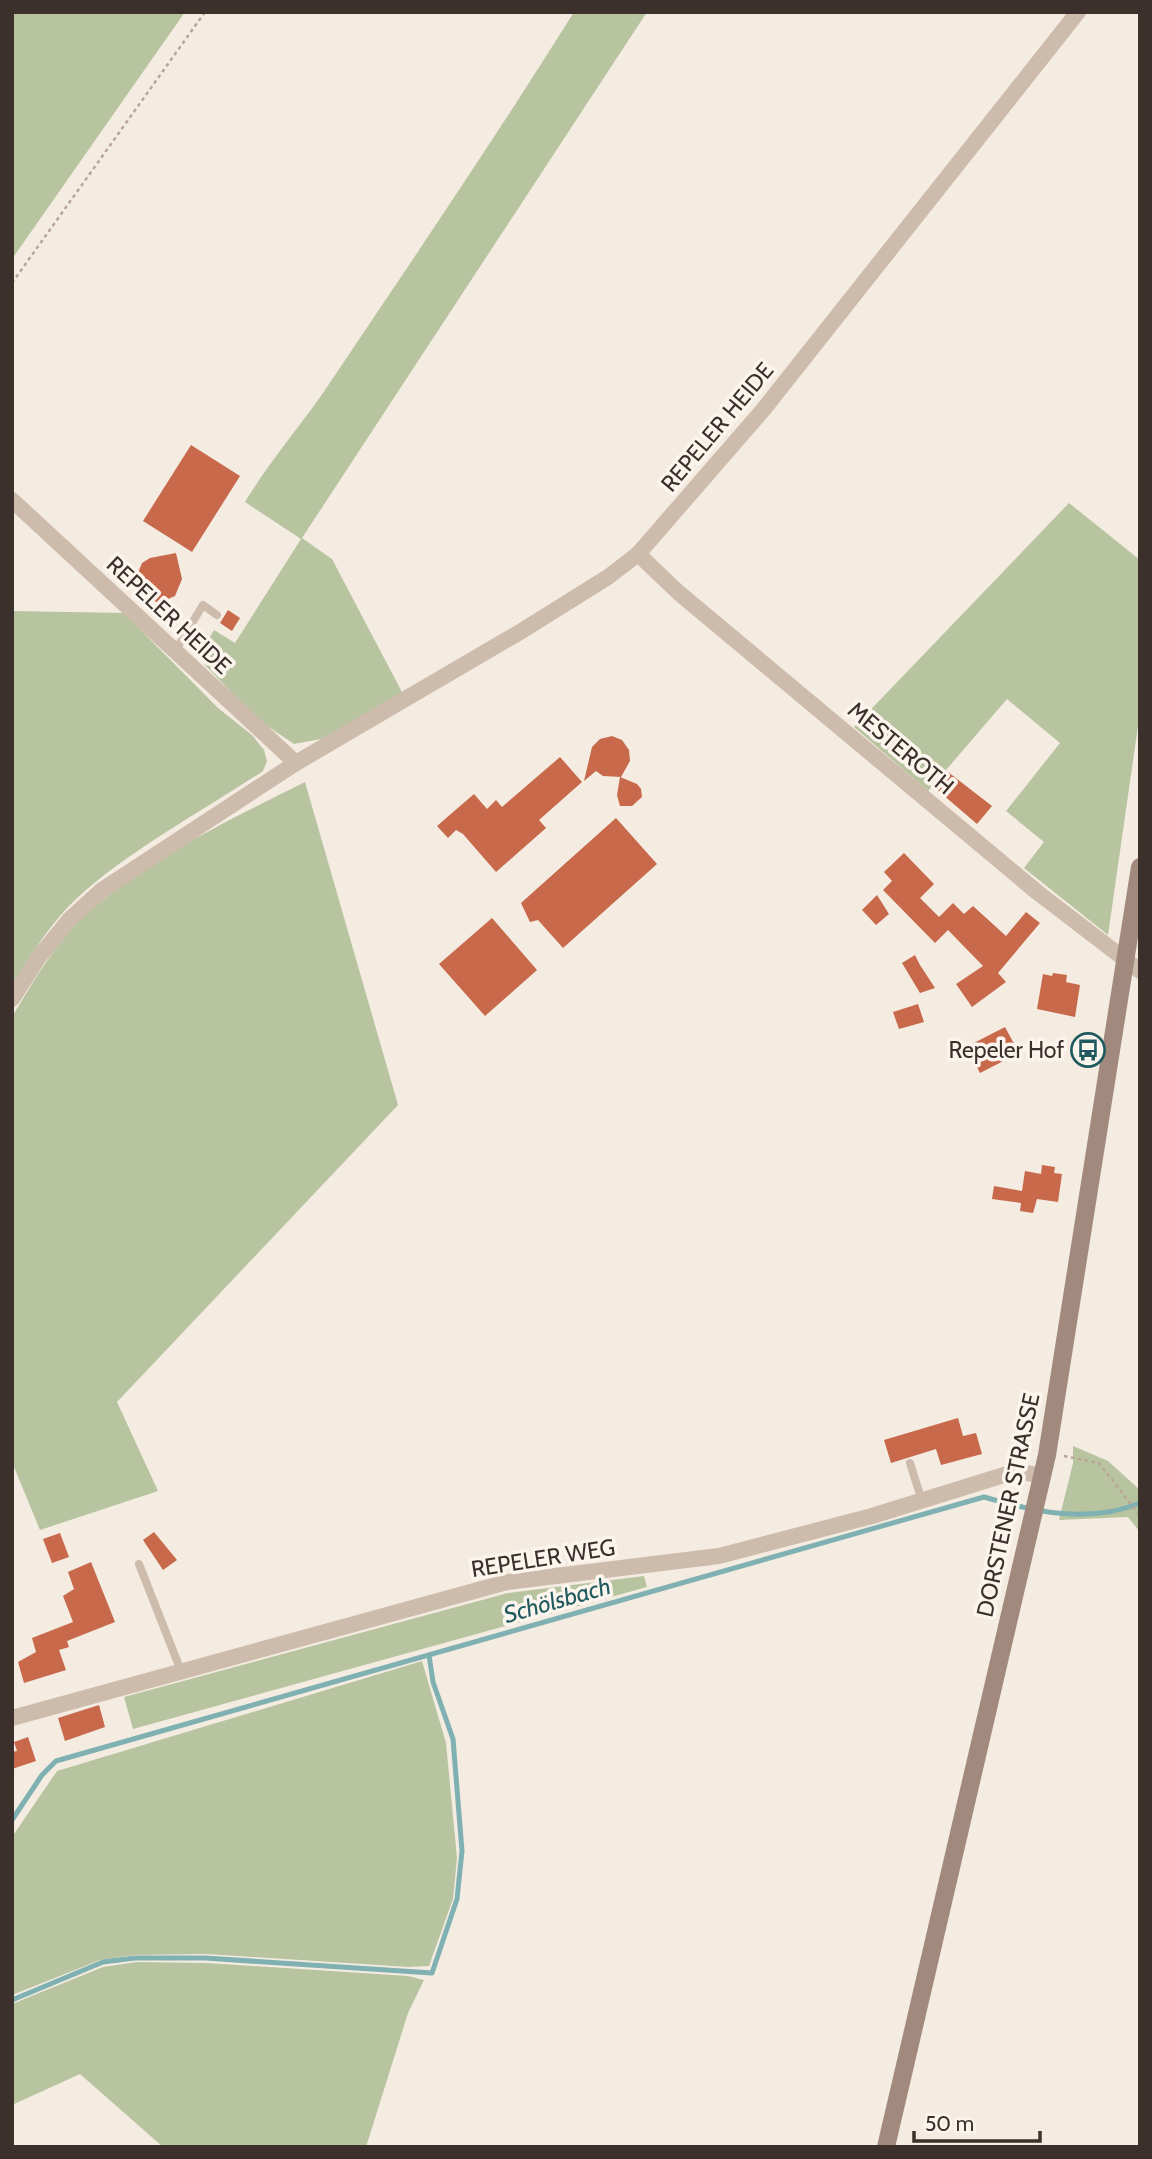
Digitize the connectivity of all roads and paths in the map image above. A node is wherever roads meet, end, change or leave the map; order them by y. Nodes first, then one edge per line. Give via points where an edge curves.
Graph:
1 (205, 12) edge
2 (1078, 12) edge
3 (12, 283) edge
4 (12, 500) edge
5 (638, 554) junction
6 (217, 615) dead end
7 (175, 651) junction
8 (296, 763) junction
9 (1140, 867) edge
10 (1133, 967) edge
11 (12, 999) edge
12 (1047, 1455) junction
13 (910, 1463) dead end
14 (1042, 1475) junction
15 (922, 1501) junction
16 (1139, 1515) edge
17 (139, 1564) dead end
18 (181, 1671) junction
19 (12, 1718) edge
20 (886, 2147) edge

1 - 3 path
2 - 5 street, REPELER HEIDE via 763,410
4 - 7 street, REPELER HEIDE
5 - 8 street, REPELER HEIDE via 520,632
5 - 10 street, MESTEROTH via 679,593
6 - 7 lane via 203,605
7 - 8 street, REPELER HEIDE
8 - 11 street, REPELER HEIDE via 102,890 69,920
9 - 10 main road, DORSTENER STRASSE
10 - 12 main road, DORSTENER STRASSE
12 - 14 main road, DORSTENER STRASSE
12 - 16 path via 1099,1463
13 - 15 lane
14 - 15 street, REPELER WEG via 1017,1471
14 - 20 main road, DORSTENER STRASSE
15 - 18 street, REPELER WEG via 719,1556 507,1582
17 - 18 lane
18 - 19 street, REPELER WEG

